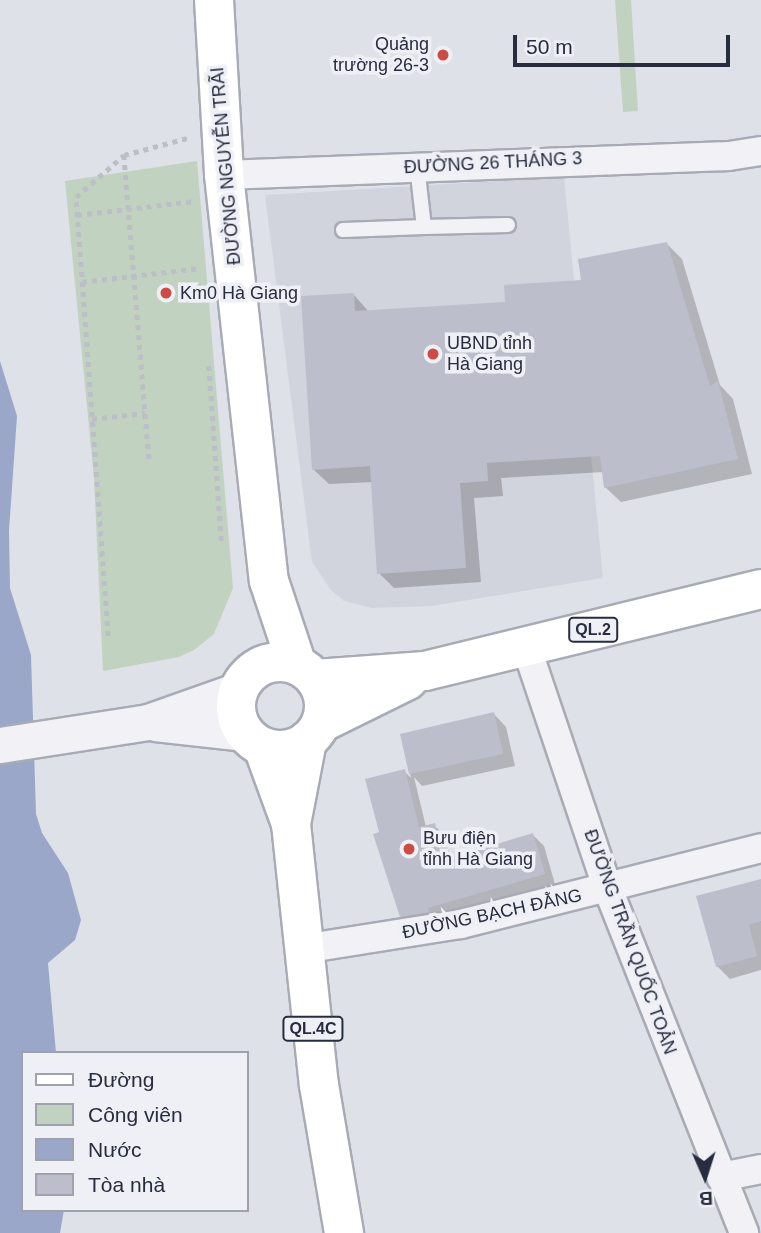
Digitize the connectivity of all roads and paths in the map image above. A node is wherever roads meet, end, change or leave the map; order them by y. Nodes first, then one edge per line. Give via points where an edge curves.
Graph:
1 (214, 0) edge
2 (221, 125) junction
3 (761, 151) edge
4 (124, 155) junction
5 (417, 166) junction
6 (224, 175) junction
7 (196, 201) dead end
8 (128, 209) junction
9 (77, 215) junction
10 (508, 225) dead end
11 (424, 228) junction
12 (343, 230) dead end
13 (201, 268) dead end
14 (134, 276) junction
15 (82, 282) junction
16 (145, 413) junction
17 (92, 419) junction
18 (149, 460) dead end
19 (761, 589) edge
20 (108, 636) dead end
21 (526, 646) junction
22 (425, 671) junction
23 (278, 675) junction
24 (148, 722) junction
25 (314, 732) junction
26 (254, 740) junction
27 (0, 745) edge
28 (291, 824) junction
29 (761, 848) edge
30 (608, 889) junction
31 (303, 949) junction
32 (761, 1169) edge
33 (721, 1177) junction
34 (344, 1233) edge
35 (744, 1233) edge

1 - 2 main road, ĐƯỜNG NGUYỄN TRÃI
2 - 4 path
2 - 6 main road, ĐƯỜNG NGUYỄN TRÃI
3 - 5 street, ĐƯỜNG 26 THÁNG 3 via 729,156
4 - 8 path
4 - 9 path via 76,197
5 - 6 street, ĐƯỜNG 26 THÁNG 3
5 - 11 lane
6 - 23 main road, ĐƯỜNG NGUYỄN TRÃI
7 - 8 path
8 - 9 path
8 - 14 path
9 - 15 path
10 - 11 lane
11 - 12 lane
13 - 14 path
14 - 15 path
14 - 16 path
15 - 17 path
16 - 17 path
16 - 18 path
17 - 20 path
19 - 21 main road, QL.2
21 - 22 main road, QL.2
21 - 30 street, ĐƯỜNG TRẦN QUỐC TOẢN
22 - 23 main road, QL.2
22 - 25 main road, QL.2
23 - 24 street
23 - 25 main road via 324,700
23 - 26 main road via 236,712
24 - 26 street
24 - 27 street
25 - 26 main road via 286,750
25 - 28 main road, QL.4C
26 - 28 main road, QL.4C
28 - 31 main road, QL.4C
29 - 30 street, ĐƯỜNG BẠCH ĐẰNG
30 - 31 street, ĐƯỜNG BẠCH ĐẰNG via 461,924
30 - 33 street, ĐƯỜNG TRẦN QUỐC TOẢN
31 - 34 main road, QL.4C
32 - 33 street
33 - 35 street, ĐƯỜNG TRẦN QUỐC TOẢN

